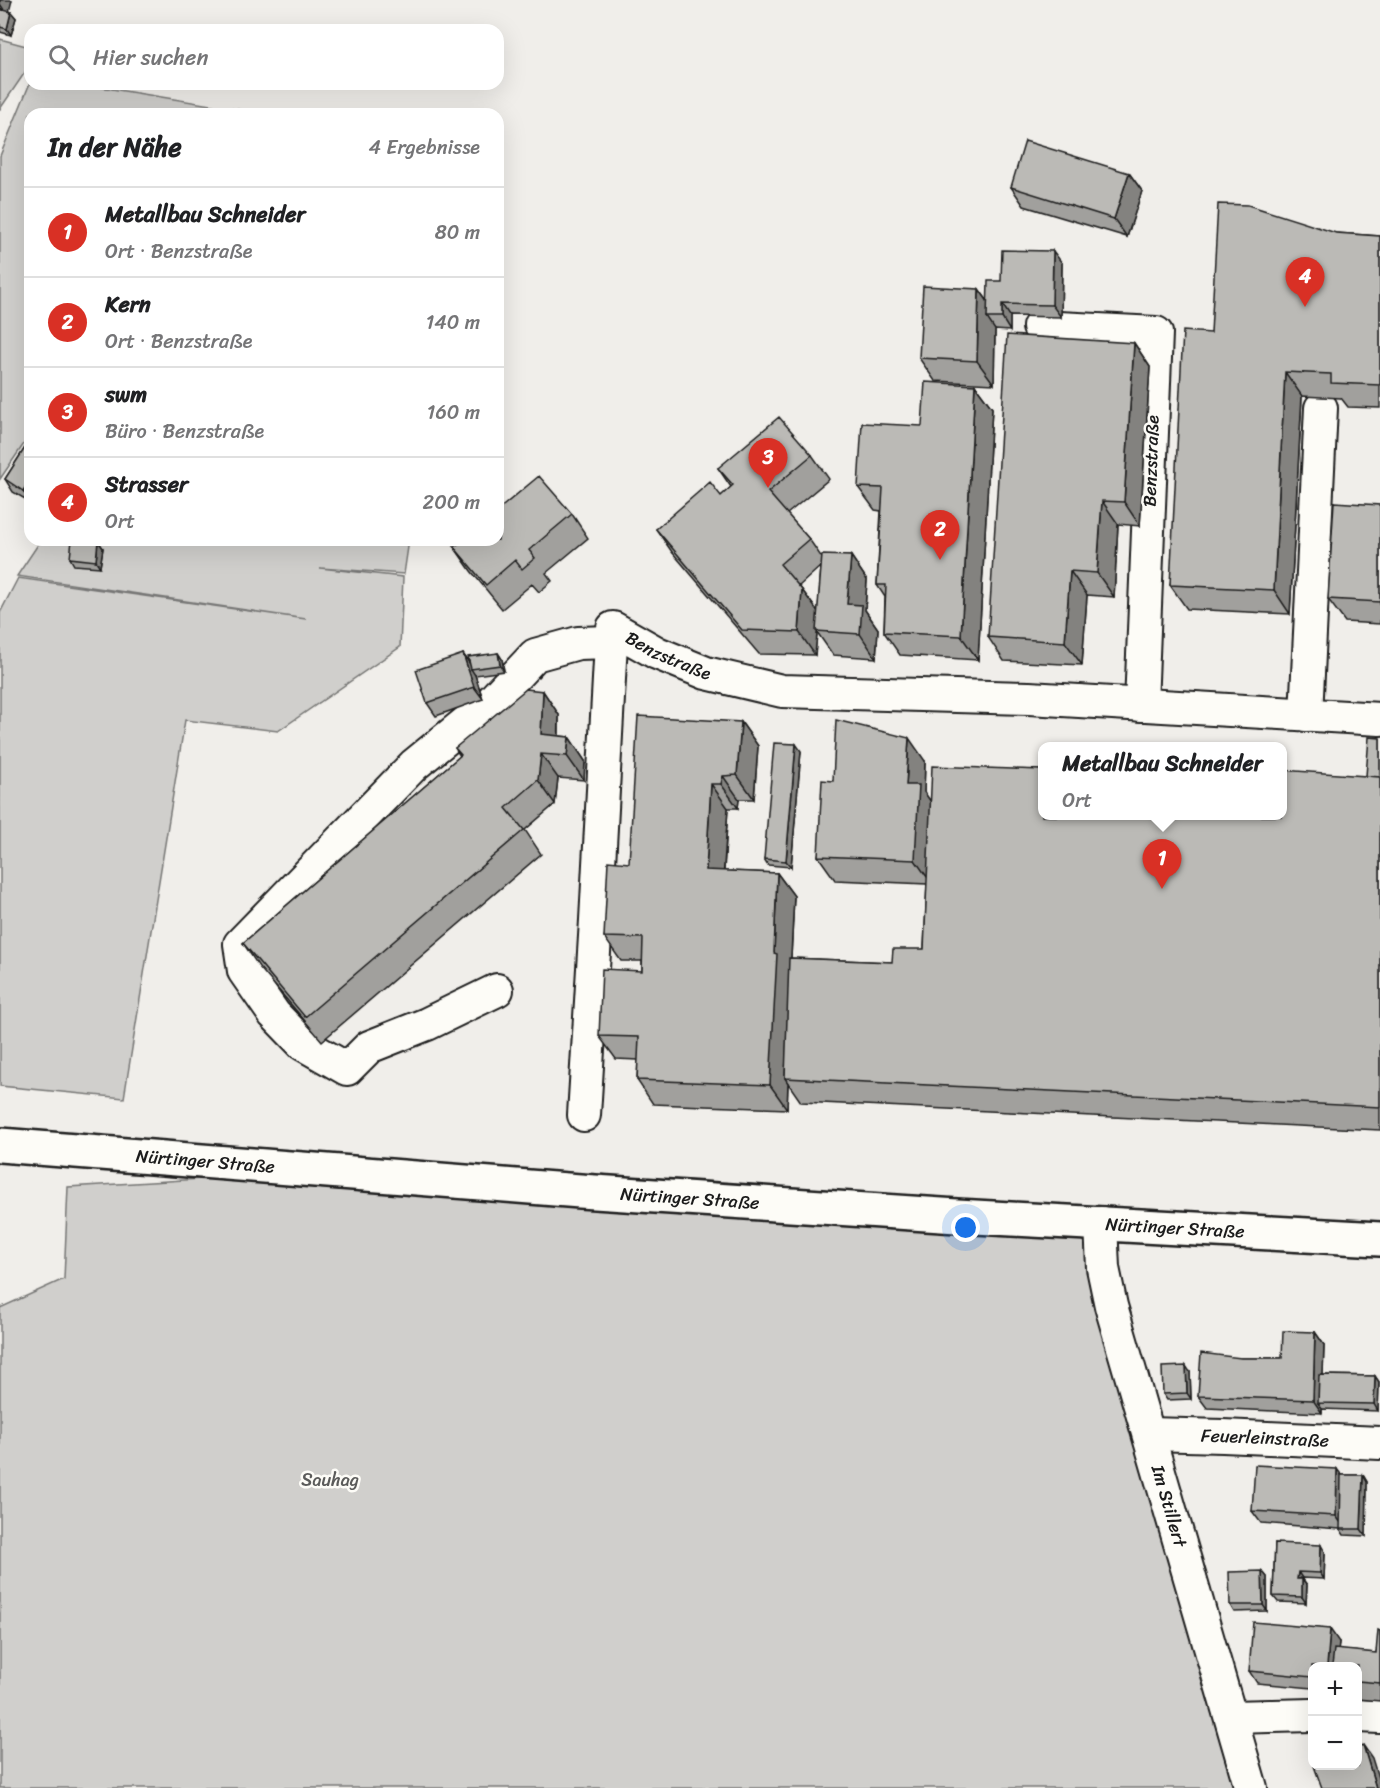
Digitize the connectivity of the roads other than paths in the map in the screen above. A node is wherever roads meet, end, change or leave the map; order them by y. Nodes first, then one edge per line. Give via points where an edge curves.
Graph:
1 (1039, 327) dead end
2 (1322, 408) dead end
3 (611, 642) junction
4 (1141, 705) junction
5 (1306, 715) junction
6 (1380, 719) edge
7 (497, 990) dead end
8 (584, 1115) dead end
9 (0, 1145) edge
10 (1101, 1223) junction
11 (1380, 1239) edge
12 (1149, 1434) junction
13 (1380, 1443) edge
14 (1308, 1715) edge
15 (1362, 1716) edge
16 (1232, 1717) junction
17 (1380, 1718) edge
18 (1251, 1788) edge

1 - 4 street, Benzstraße via 1156,333
2 - 5 street
3 - 4 street, Benzstraße via 613,628 657,653 706,673 782,691
3 - 7 street via 578,643 535,655 490,703 414,765 240,944 244,971 274,1014 303,1044 347,1069 369,1047
3 - 8 street, Benzstraße
4 - 5 street, Benzstraße
5 - 6 street, Benzstraße
9 - 10 main road, Nürtinger Straße via 592,1192
10 - 11 main road, Nürtinger Straße
10 - 12 street, Im Stillert via 1103,1268 1111,1306
12 - 13 street, Feuerleinstraße
12 - 16 street, Im Stillert
14 - 16 street
15 - 17 street
16 - 18 street, Im Stillert

